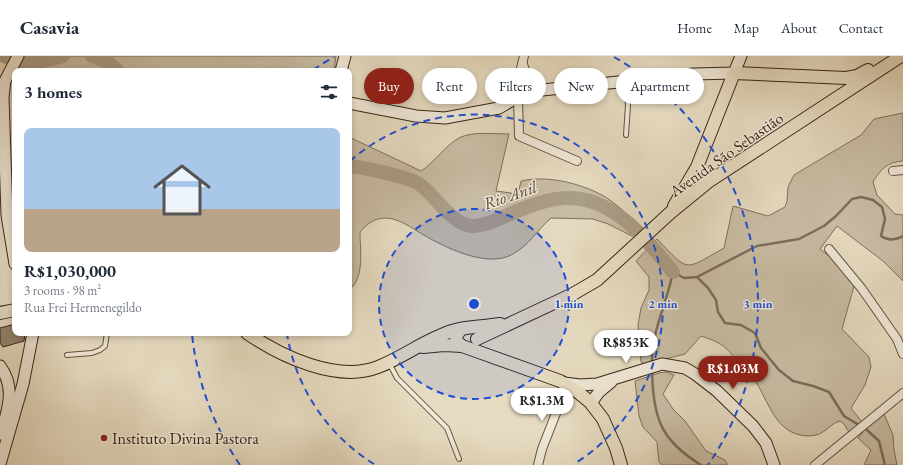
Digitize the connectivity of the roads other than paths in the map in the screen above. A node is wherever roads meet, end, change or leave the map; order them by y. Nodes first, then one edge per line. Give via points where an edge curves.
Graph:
1 (18, 56) edge
2 (345, 56) edge
3 (741, 56) edge
4 (890, 56) edge
5 (901, 56) edge
6 (523, 60) edge
7 (342, 68) edge
8 (734, 73) junction
9 (704, 74) edge
10 (824, 77) junction
11 (616, 81) edge
12 (551, 88) junction
13 (546, 89) edge
14 (2, 93) edge
15 (352, 98) edge
16 (352, 102) edge
17 (364, 104) junction
18 (507, 104) edge
19 (516, 104) edge
20 (628, 104) edge
21 (828, 104) junction
22 (626, 135) dead end
23 (2, 142) edge
24 (576, 161) dead end
25 (697, 167) junction
26 (903, 170) edge
27 (894, 171) dead end
28 (708, 182) junction
29 (670, 213) junction
30 (8, 215) edge
31 (12, 243) edge
32 (829, 248) dead end
33 (12, 311) edge
34 (0, 313) edge
35 (513, 321) junction
36 (464, 328) junction
37 (32, 336) edge
38 (107, 336) edge
39 (252, 336) edge
40 (476, 340) junction
41 (463, 347) junction
42 (410, 351) junction
43 (903, 354) edge
44 (67, 355) dead end
45 (389, 362) junction
46 (507, 362) junction
47 (0, 366) edge
48 (7, 376) junction
49 (25, 378) junction
50 (612, 381) junction
51 (563, 383) junction
52 (903, 393) edge
53 (592, 403) junction
54 (0, 438) edge
55 (459, 459) dead end
56 (0, 464) edge
57 (538, 465) edge
58 (621, 465) edge
59 (774, 465) edge
60 (815, 465) edge

1 - 14 main road via 7,75
2 - 7 main road
3 - 8 main road
4 - 10 main road via 862,74 851,77
5 - 21 main road, Avenida São Sebastião
6 - 12 street via 526,76 532,83
8 - 9 main road
8 - 10 main road
8 - 25 main road
10 - 21 main road via 834,87
11 - 12 main road
12 - 13 main road
14 - 23 main road
15 - 17 main road
16 - 17 main road
17 - 18 main road via 416,116 445,118 499,108
19 - 24 street via 519,136
20 - 22 lane
21 - 28 main road, Avenida São Sebastião
23 - 30 main road
25 - 28 main road via 698,178 702,182
25 - 29 main road
26 - 27 street
28 - 29 main road, Avenida São Sebastião
29 - 35 main road, Avenida São Sebastião via 607,272 586,288
30 - 31 main road
32 - 43 street via 867,296 897,339
33 - 34 main road
35 - 36 main road, Avenida São Sebastião
35 - 40 main road, Avenida São Sebastião
36 - 40 main road via 476,332
36 - 41 main road via 456,336 457,342
36 - 42 main road, Avenida São Sebastião via 437,337
37 - 49 main road
38 - 44 lane via 105,346 100,350
39 - 45 main road via 279,353 324,368 358,372 377,368
40 - 41 main road via 472,346
40 - 46 main road via 486,352
41 - 42 main road via 431,346
41 - 46 main road
42 - 45 main road
45 - 55 lane via 397,378 447,428
46 - 51 main road
47 - 48 main road
48 - 49 main road via 18,381
48 - 54 main road via 10,395
49 - 56 main road
50 - 51 main road via 586,386
50 - 53 main road via 599,392
50 - 59 main road via 652,366 671,364 685,368 717,391 759,433 766,443
51 - 53 main road
51 - 57 street
52 - 60 street
53 - 58 main road via 610,433

